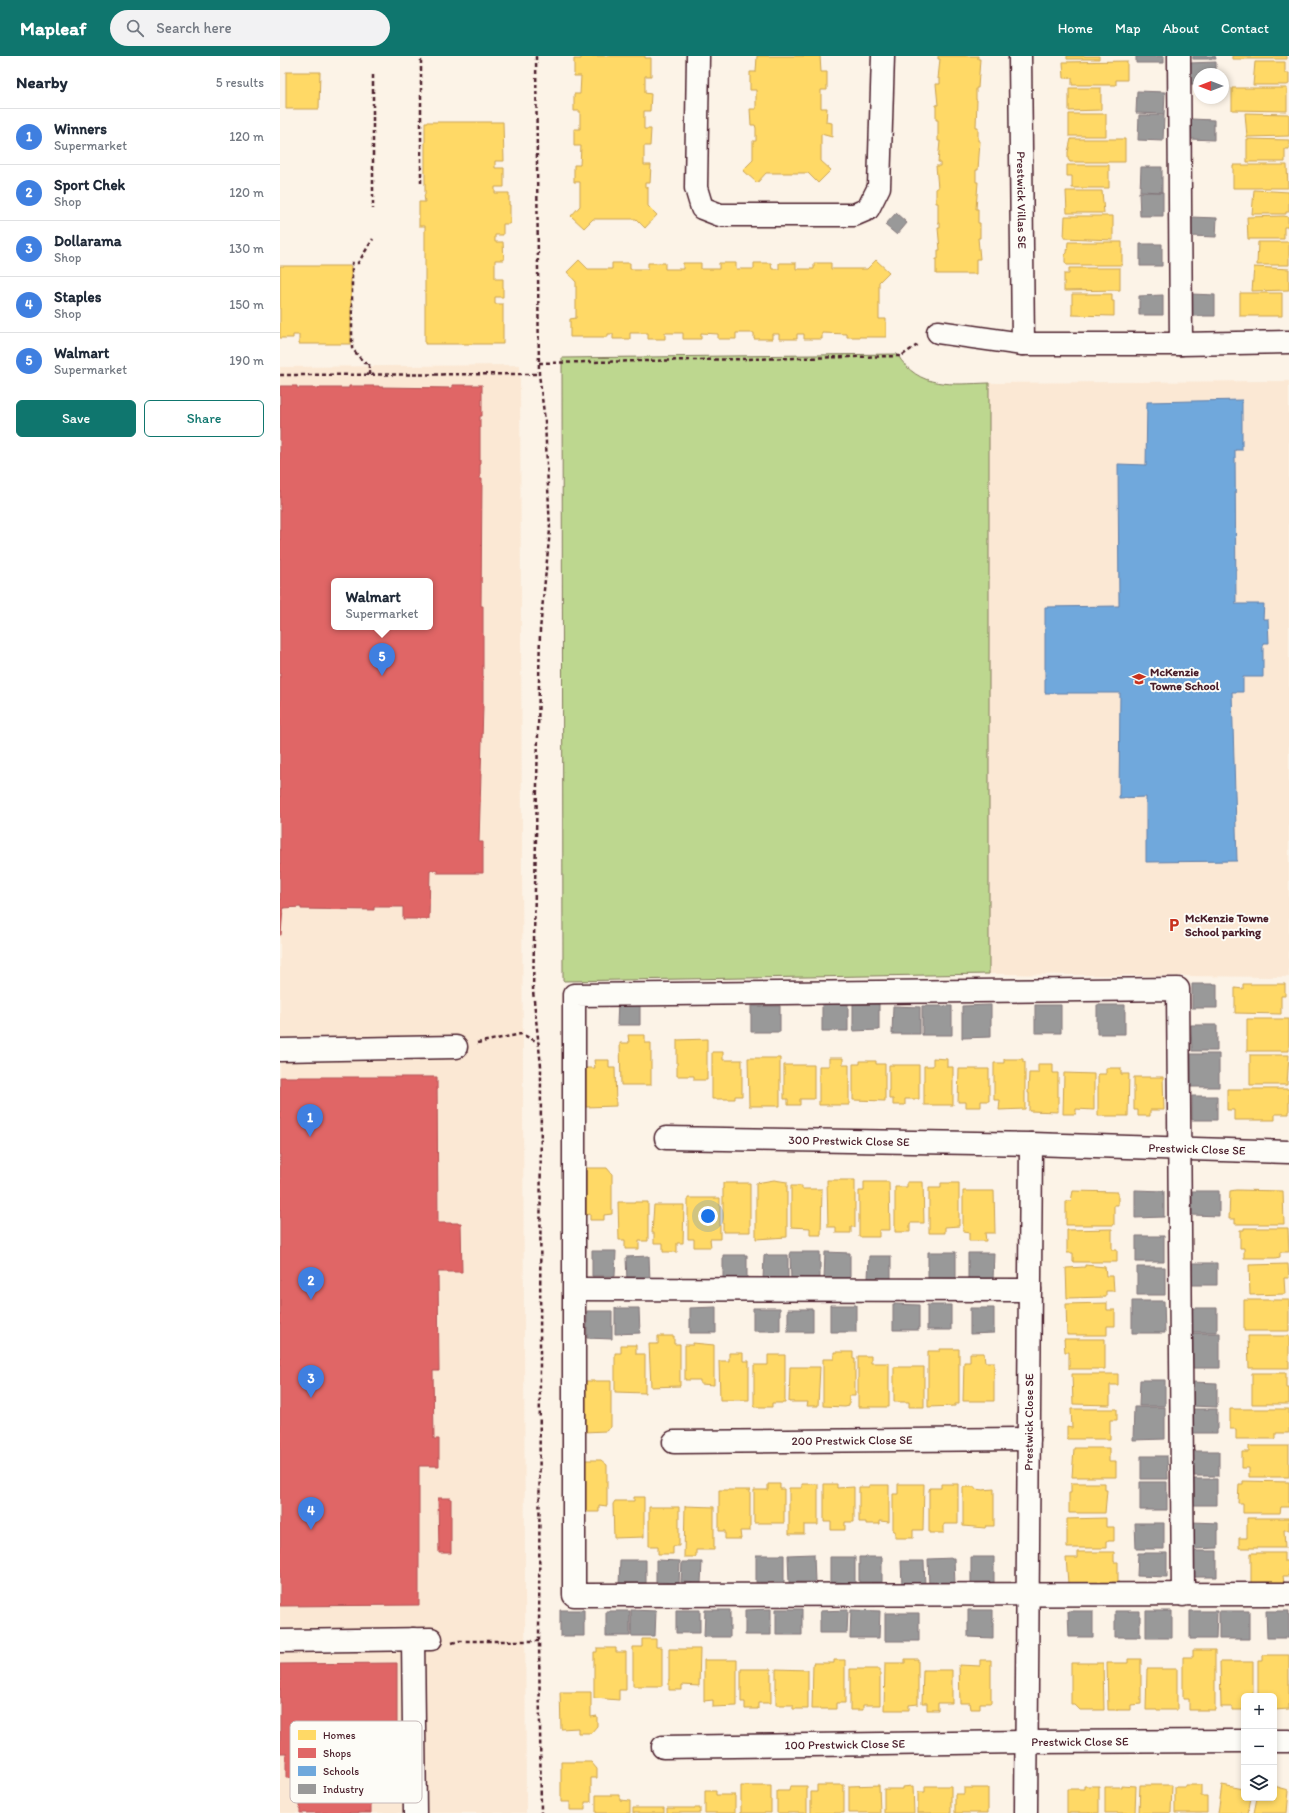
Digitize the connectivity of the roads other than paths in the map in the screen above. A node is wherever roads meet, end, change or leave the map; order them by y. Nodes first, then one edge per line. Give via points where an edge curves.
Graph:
1 (698, 56) edge
2 (884, 56) edge
3 (1020, 56) edge
4 (1179, 56) edge
5 (938, 332) road end
6 (1289, 342) edge
7 (1023, 344) junction
8 (1181, 344) junction
9 (456, 1048) road end
10 (280, 1050) edge
11 (666, 1138) dead end
12 (1031, 1144) junction
13 (1180, 1149) junction
14 (1289, 1152) edge
15 (575, 1289) junction
16 (1030, 1290) junction
17 (1029, 1439) junction
18 (674, 1442) dead end
19 (1289, 1594) edge
20 (1028, 1595) junction
21 (1183, 1595) junction
22 (280, 1642) edge
23 (422, 1738) edge
24 (1241, 1741) edge
25 (1277, 1741) edge
26 (1289, 1741) edge
27 (1027, 1742) junction
28 (663, 1747) dead end
29 (416, 1803) edge
30 (415, 1813) edge
31 (1026, 1813) edge

1 - 2 street via 696,188 702,208 720,215 854,215 868,209 879,187
3 - 7 street, Prestwick Villas SE
4 - 8 street
5 - 7 street
6 - 8 street
7 - 8 street
9 - 10 street
11 - 12 street, 300 Prestwick Close SE
12 - 13 street, Prestwick Close SE
12 - 16 street, Prestwick Close SE
13 - 14 street, Prestwick Close SE
13 - 15 street via 1178,989 574,995
13 - 21 street
15 - 16 street
15 - 20 street via 574,1595
16 - 17 street, Prestwick Close SE
17 - 18 street, 200 Prestwick Close SE
17 - 20 street, Prestwick Close SE
19 - 21 street
20 - 21 street
20 - 27 street, Prestwick Close SE
22 - 23 street via 431,1641
24 - 27 street, Prestwick Close SE
25 - 26 street
27 - 28 street, 100 Prestwick Close SE
27 - 31 street
29 - 30 street

